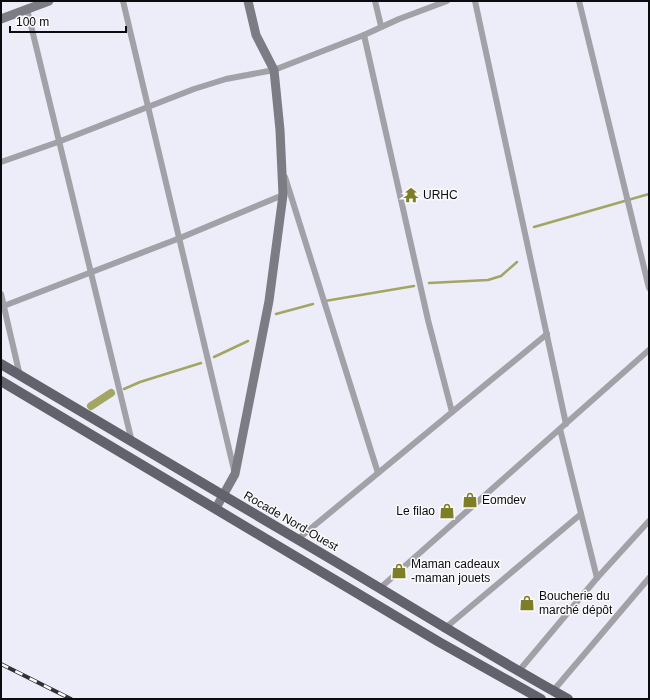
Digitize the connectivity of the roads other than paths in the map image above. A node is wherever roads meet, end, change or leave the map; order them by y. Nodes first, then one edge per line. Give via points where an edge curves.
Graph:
1 (49, 1) edge
2 (123, 1) edge
3 (248, 1) edge
4 (374, 1) edge
5 (447, 1) edge
6 (475, 1) edge
7 (579, 1) edge
8 (28, 9) junction
9 (1, 19) edge
10 (381, 26) junction
11 (364, 35) junction
12 (274, 70) junction
13 (147, 107) junction
14 (58, 142) junction
15 (1, 162) edge
16 (283, 173) junction
17 (283, 195) junction
18 (180, 238) junction
19 (91, 272) junction
20 (649, 288) edge
21 (1, 294) edge
22 (2, 306) edge
23 (547, 334) junction
24 (649, 350) edge
25 (1, 364) edge
26 (20, 376) junction
27 (1, 381) edge
28 (452, 412) junction
29 (566, 424) junction
30 (560, 429) junction
31 (132, 442) junction
32 (235, 474) junction
33 (378, 474) junction
34 (223, 496) junction
35 (216, 508) junction
36 (581, 514) junction
37 (649, 521) edge
38 (298, 540) junction
39 (597, 578) junction
40 (649, 578) edge
41 (379, 589) junction
42 (444, 629) junction
43 (518, 672) junction
44 (553, 691) junction
45 (541, 699) edge
46 (568, 699) edge

1 - 8 street
2 - 13 street
3 - 12 street via 256,35
4 - 10 street
5 - 10 street
6 - 23 street
7 - 20 street
8 - 9 street
8 - 14 street
10 - 11 street
11 - 12 street
11 - 28 street via 428,320
12 - 13 street via 226,79
12 - 16 street
13 - 14 street
13 - 18 street
14 - 15 street
14 - 19 street
16 - 17 street
16 - 33 street
17 - 18 street
17 - 32 street via 266,316
18 - 19 street
18 - 32 street
19 - 22 street
19 - 31 street
21 - 22 street
22 - 26 street
23 - 28 street
23 - 29 street
24 - 29 street
25 - 26 main road, Rocade Nord-Ouest
26 - 31 main road, Rocade Nord-Ouest
27 - 35 main road
28 - 33 street
29 - 30 street
30 - 36 street
30 - 41 street
31 - 34 main road, Rocade Nord-Ouest
32 - 34 street
33 - 38 street
34 - 35 street
34 - 38 main road, Rocade Nord-Ouest
35 - 45 main road via 439,642
36 - 39 street
36 - 42 street
37 - 39 street
38 - 41 main road, Rocade Nord-Ouest
39 - 43 street
40 - 44 street
41 - 42 main road, Rocade Nord-Ouest
42 - 43 main road, Rocade Nord-Ouest
43 - 44 main road, Rocade Nord-Ouest
44 - 46 main road, Rocade Nord-Ouest

